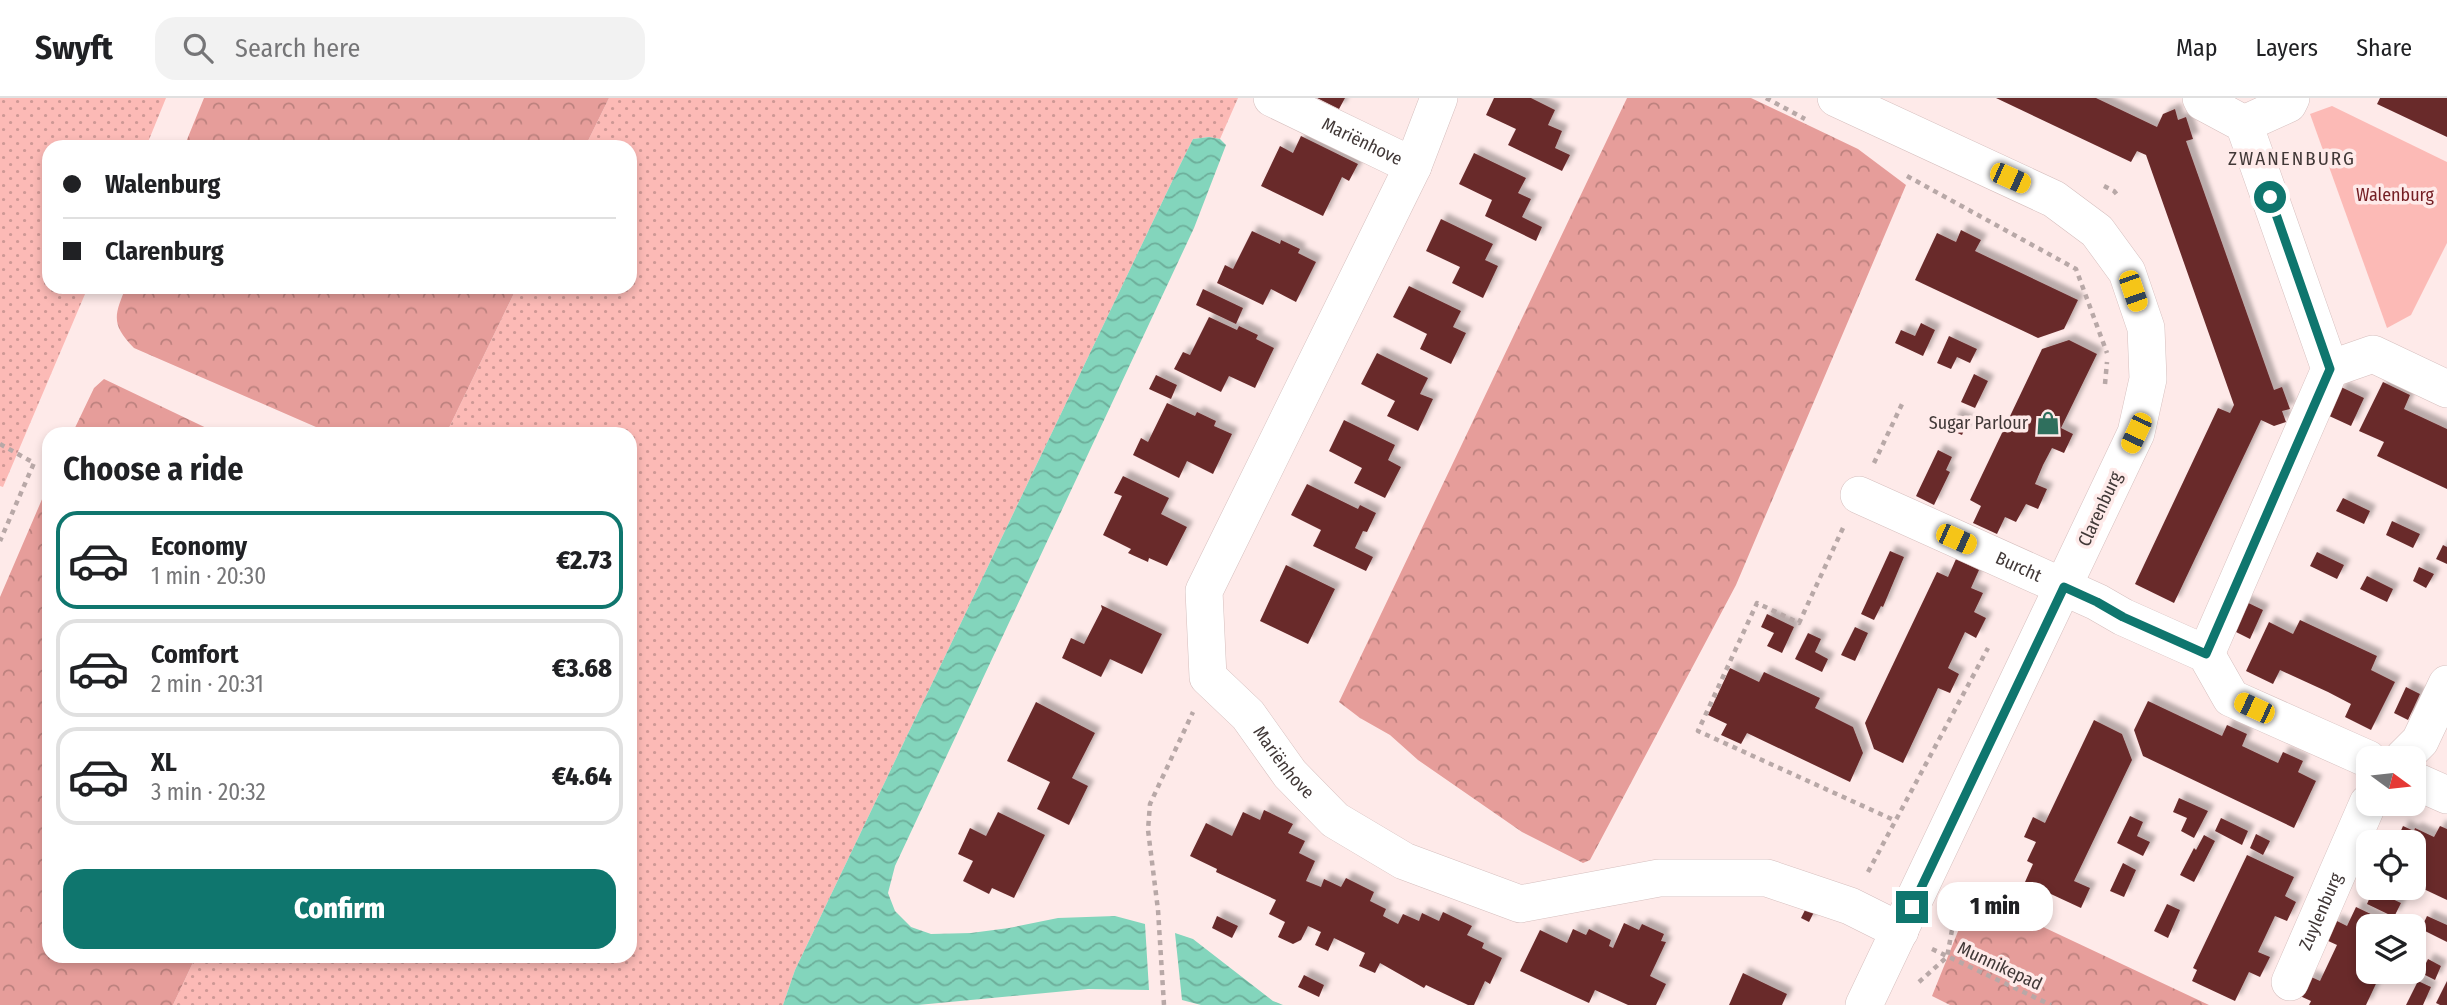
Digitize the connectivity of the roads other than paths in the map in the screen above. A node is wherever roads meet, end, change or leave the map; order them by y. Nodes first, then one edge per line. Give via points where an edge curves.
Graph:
1 (1272, 98) edge
2 (1439, 98) edge
3 (1836, 98) edge
4 (2201, 98) edge
5 (2291, 98) edge
6 (1879, 108) edge
7 (2244, 124) junction
8 (1413, 166) junction
9 (2330, 369) junction
10 (2447, 389) edge
11 (1859, 495) road end
12 (2064, 587) junction
13 (2206, 654) junction
14 (2447, 684) edge
15 (2415, 746) edge
16 (2356, 754) edge
17 (2426, 786) edge
18 (2447, 795) edge
19 (2362, 816) edge
20 (1900, 931) junction
21 (2290, 982) dead end
22 (1864, 1005) edge

1 - 8 street, Mariënhove
2 - 8 street, Mariënhove
3 - 6 street, Clarenburg
4 - 7 street
5 - 7 street via 2288,104
6 - 12 street, Clarenburg via 2054,199 2097,231 2127,272 2146,328 2148,379 2136,433
7 - 9 street
8 - 20 street, Mariënhove via 1204,591 1208,677 1248,715 1290,774 1335,820 1404,861 1520,904 1658,878 1767,878 1850,906
9 - 10 street via 2373,354
9 - 13 street
11 - 12 street, Burcht
12 - 13 street
12 - 20 street, Clarenburg
13 - 16 street via 2231,698
14 - 15 street
17 - 18 street
19 - 21 street, Zuylenburg
20 - 22 street, Clarenburg

